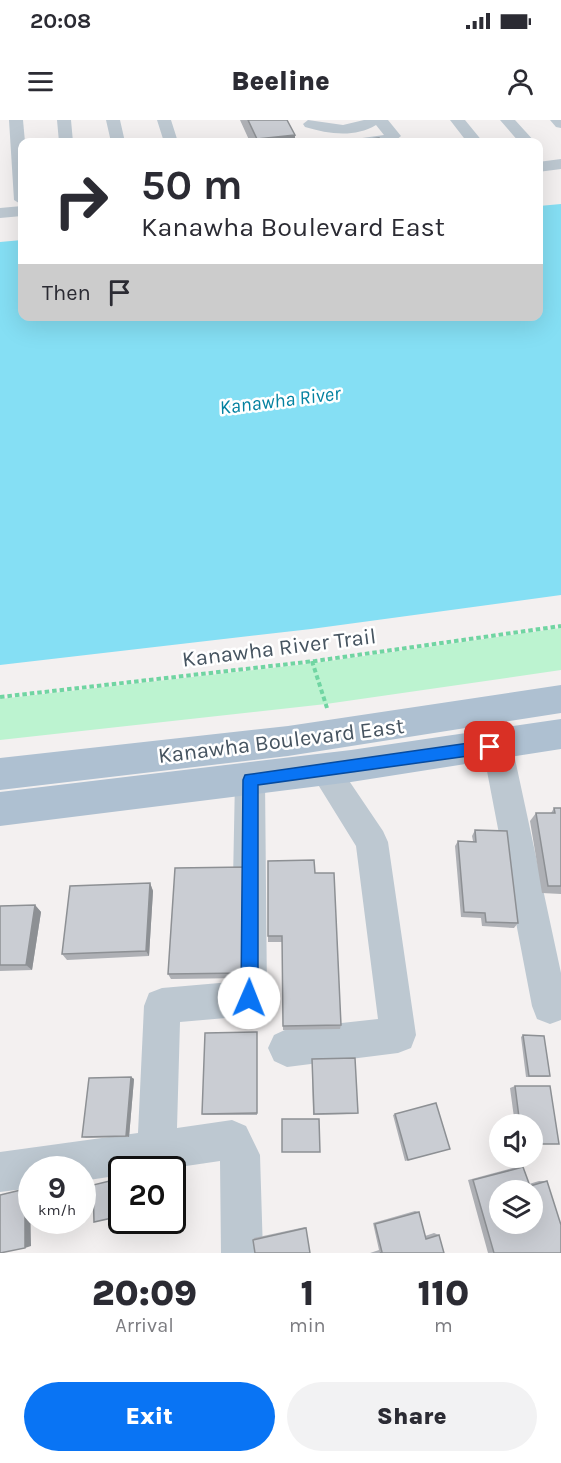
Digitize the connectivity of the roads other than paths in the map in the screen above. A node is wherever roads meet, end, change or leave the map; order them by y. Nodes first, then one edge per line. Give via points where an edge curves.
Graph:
1 (16, 120) edge
2 (64, 120) edge
3 (112, 120) edge
4 (164, 120) edge
5 (375, 120) edge
6 (380, 120) edge
7 (457, 120) edge
8 (507, 120) edge
9 (557, 120) edge
10 (309, 122) edge
11 (561, 124) edge
12 (66, 138) edge
13 (117, 138) edge
14 (170, 138) edge
15 (318, 138) edge
16 (392, 138) edge
17 (472, 138) edge
18 (523, 138) edge
19 (18, 147) edge
20 (18, 211) edge
21 (0, 213) edge
22 (561, 699) edge
23 (561, 734) edge
24 (493, 746) junction
25 (201, 751) junction
26 (324, 770) junction
27 (0, 774) edge
28 (250, 780) junction
29 (205, 785) junction
30 (0, 809) edge
31 (540, 1002) dead end
32 (287, 1048) dead end
33 (157, 1150) junction
34 (0, 1172) edge
35 (242, 1253) edge

1 - 19 lane
2 - 12 lane
3 - 13 lane
4 - 14 lane
5 - 10 lane via 353,129 324,128
6 - 16 lane
7 - 17 lane
8 - 18 lane
9 - 11 lane
10 - 15 lane
20 - 21 lane
22 - 25 main road, Kanawha Boulevard East
23 - 24 main road, Kanawha Boulevard East
24 - 26 main road, Kanawha Boulevard East
24 - 31 lane
25 - 27 main road, Kanawha Boulevard East
25 - 29 lane
26 - 28 main road, Kanawha Boulevard East
26 - 32 lane via 372,842 398,1035
28 - 29 main road, Kanawha Boulevard East
28 - 33 lane via 249,998 162,1006
29 - 30 main road, Kanawha Boulevard East
33 - 34 lane
33 - 35 lane via 232,1140 240,1155

